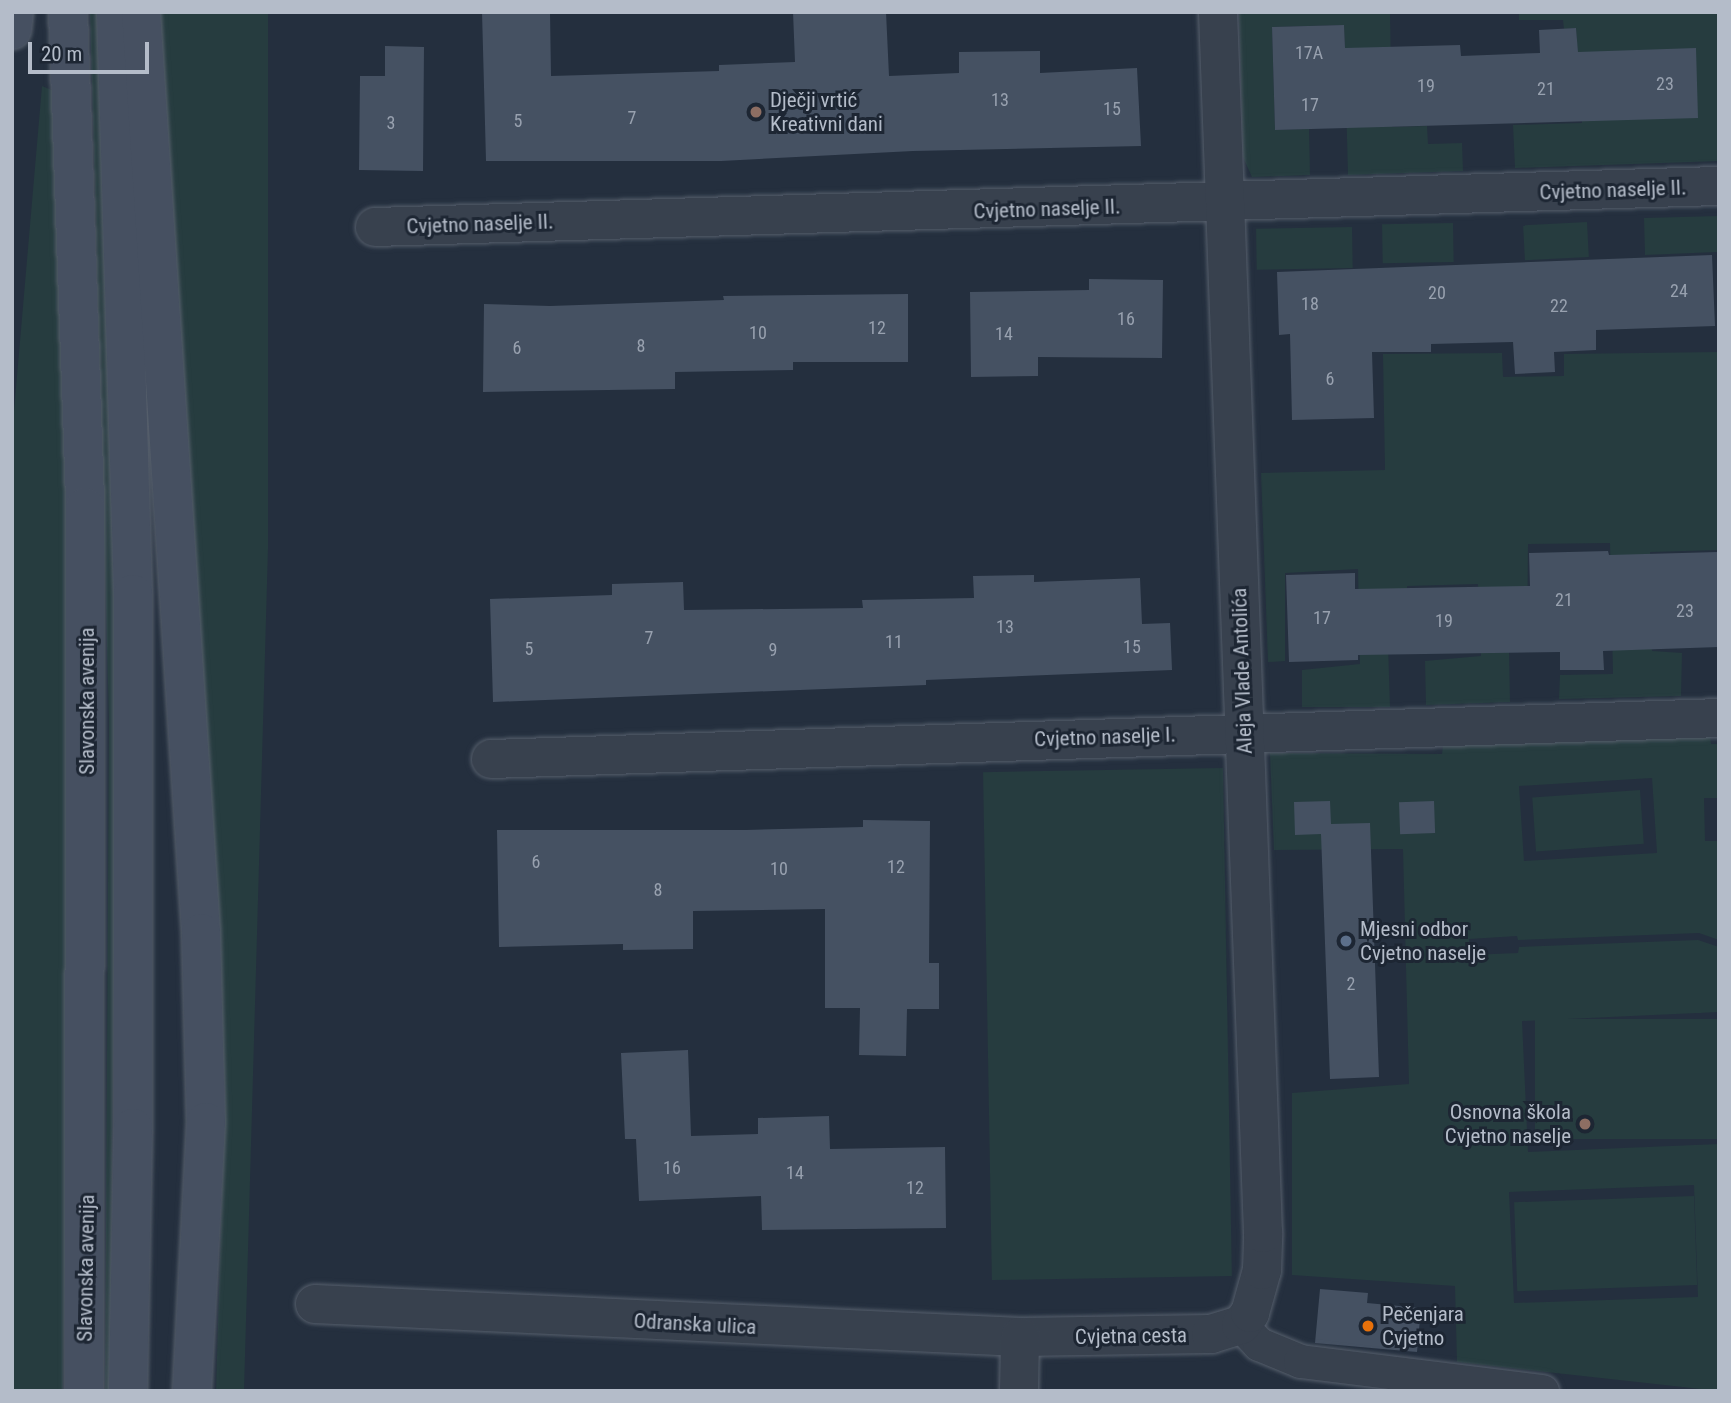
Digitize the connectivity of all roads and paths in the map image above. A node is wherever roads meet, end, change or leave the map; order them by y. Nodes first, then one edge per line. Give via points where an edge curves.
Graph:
1 (14, 12) edge
2 (68, 12) edge
3 (116, 12) edge
4 (141, 12) edge
5 (1218, 12) edge
6 (12, 30) edge
7 (1719, 186) edge
8 (1223, 204) junction
9 (375, 227) dead end
10 (1719, 718) edge
11 (1245, 732) junction
12 (491, 759) dead end
13 (315, 1304) dead end
14 (1241, 1325) junction
15 (1020, 1337) junction
16 (84, 1391) edge
17 (128, 1391) edge
18 (192, 1391) edge
19 (1019, 1391) edge
20 (1542, 1391) edge

1 - 6 main road
2 - 16 main road, Slavonska avenija via 86,535
3 - 17 main road via 132,594 133,1128
4 - 18 main road via 201,933 206,1122
5 - 8 street, Aleja Vlade Antolića
7 - 8 street, Cvjetno naselje II.
8 - 9 street, Cvjetno naselje II.
8 - 11 street, Aleja Vlade Antolića
10 - 11 street, Cvjetno naselje I.
11 - 12 street, Cvjetno naselje I.
11 - 14 street, Aleja Vlade Antolića via 1263,1233 1257,1294
13 - 15 street, Odranska ulica
14 - 15 street, Cvjetna cesta via 1212,1334
14 - 20 street via 1259,1344 1300,1362
15 - 19 street

